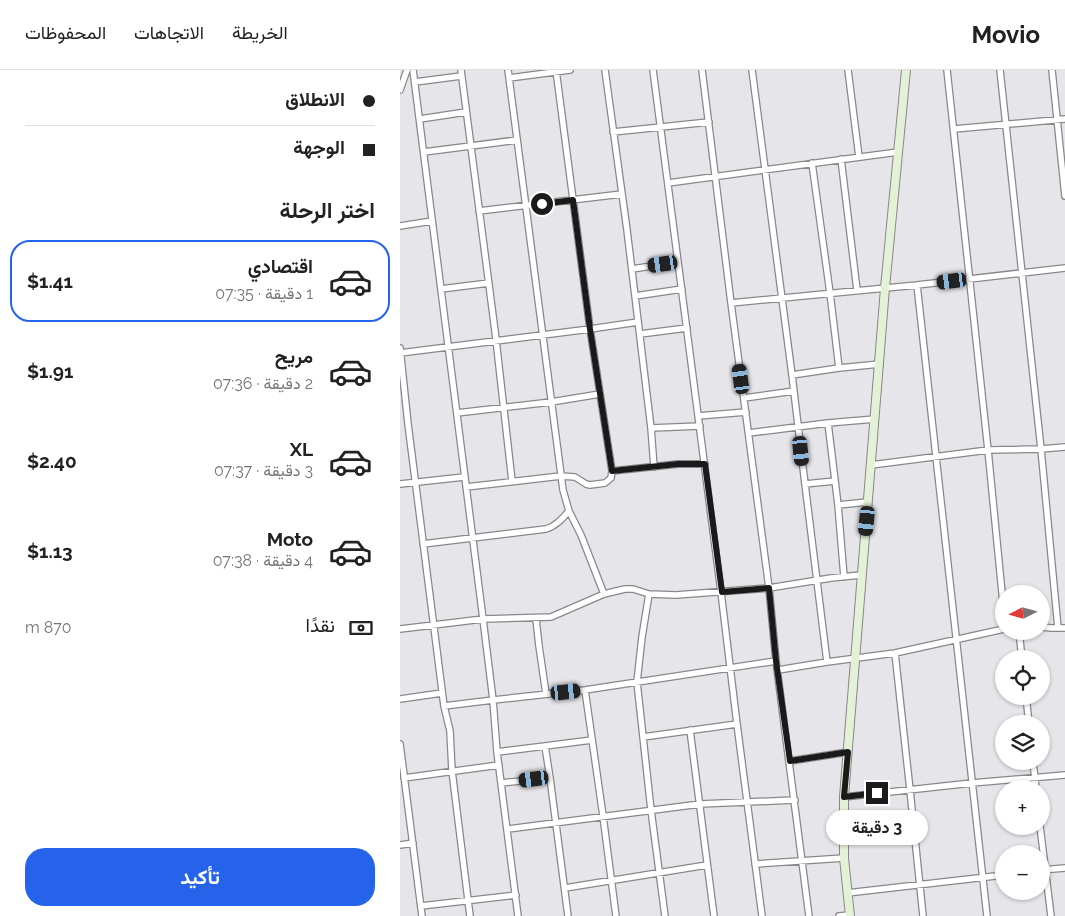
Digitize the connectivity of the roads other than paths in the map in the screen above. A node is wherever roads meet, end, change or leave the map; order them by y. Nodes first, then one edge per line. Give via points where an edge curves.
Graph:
1 (408, 70) edge
2 (413, 70) edge
3 (508, 70) edge
4 (570, 70) edge
5 (605, 70) edge
6 (654, 70) edge
7 (702, 70) edge
8 (752, 70) edge
9 (848, 70) edge
10 (906, 70) edge
11 (947, 70) edge
12 (1000, 70) edge
13 (1052, 70) edge
14 (556, 71) edge
15 (461, 73) edge
16 (509, 78) junction
17 (415, 82) junction
18 (400, 90) edge
19 (466, 112) junction
20 (420, 119) junction
21 (1065, 119) edge
22 (1058, 120) junction
23 (709, 122) junction
24 (1006, 125) junction
25 (661, 127) junction
26 (954, 129) junction
27 (613, 132) junction
28 (518, 140) junction
29 (471, 146) junction
30 (424, 152) junction
31 (898, 152) junction
32 (859, 157) junction
33 (841, 159) junction
34 (812, 163) junction
35 (764, 169) junction
36 (716, 176) junction
37 (668, 184) junction
38 (622, 194) junction
39 (1065, 196) edge
40 (573, 200) junction
41 (526, 206) junction
42 (479, 211) junction
43 (432, 221) junction
44 (400, 226) edge
45 (678, 262) junction
46 (1065, 268) edge
47 (632, 269) junction
48 (1022, 272) junction
49 (970, 279) junction
50 (489, 283) junction
51 (917, 285) junction
52 (885, 288) junction
53 (441, 289) junction
54 (682, 289) junction
55 (858, 290) junction
56 (830, 293) junction
57 (635, 296) junction
58 (782, 298) junction
59 (731, 303) junction
60 (638, 322) junction
61 (687, 328) junction
62 (590, 329) junction
63 (640, 334) junction
64 (542, 335) junction
65 (496, 341) junction
66 (449, 347) junction
67 (400, 348) edge
68 (400, 352) edge
69 (880, 364) junction
70 (839, 368) junction
71 (792, 375) junction
72 (794, 391) junction
73 (600, 394) junction
74 (744, 398) junction
75 (551, 402) junction
76 (504, 408) junction
77 (746, 412) junction
78 (456, 413) junction
79 (698, 416) junction
80 (875, 419) junction
81 (828, 423) junction
82 (700, 426) junction
83 (799, 427) junction
84 (651, 428) junction
85 (749, 433) junction
86 (1065, 447) edge
87 (1041, 449) junction
88 (988, 450) junction
89 (937, 456) junction
90 (705, 464) junction
91 (871, 465) junction
92 (654, 467) junction
93 (612, 471) junction
94 (560, 476) junction
95 (464, 477) junction
96 (512, 481) junction
97 (835, 481) junction
98 (416, 483) junction
99 (400, 484) edge
100 (805, 484) junction
101 (466, 487) junction
102 (868, 502) junction
103 (838, 505) junction
104 (569, 511) junction
105 (473, 538) junction
106 (423, 544) junction
107 (861, 575) junction
108 (844, 577) junction
109 (816, 580) junction
110 (1001, 585) edge
111 (769, 588) junction
112 (722, 592) junction
113 (604, 594) junction
114 (649, 594) junction
115 (536, 618) junction
116 (483, 619) junction
117 (433, 624) junction
118 (1050, 628) edge
119 (1058, 628) junction
120 (1065, 628) edge
121 (400, 629) edge
122 (995, 631) edge
123 (957, 640) junction
124 (895, 653) junction
125 (856, 658) junction
126 (776, 661) junction
127 (827, 662) junction
128 (730, 667) junction
129 (778, 670) junction
130 (637, 682) junction
131 (585, 690) junction
132 (442, 693) junction
133 (546, 694) junction
134 (400, 699) edge
135 (493, 700) junction
136 (444, 706) junction
137 (737, 724) junction
138 (690, 730) junction
139 (643, 736) junction
140 (592, 740) junction
141 (400, 744) edge
142 (545, 746) junction
143 (498, 752) junction
144 (848, 752) junction
145 (790, 761) junction
146 (499, 765) junction
147 (1034, 770) edge
148 (452, 771) junction
149 (1065, 775) edge
150 (404, 778) junction
151 (550, 778) junction
152 (1034, 778) junction
153 (501, 783) junction
154 (972, 783) junction
155 (910, 790) junction
156 (844, 797) junction
157 (795, 800) junction
158 (747, 803) junction
159 (700, 804) junction
160 (651, 810) junction
161 (603, 816) junction
162 (556, 823) junction
163 (508, 830) junction
164 (413, 843) junction
165 (400, 845) edge
166 (844, 858) junction
167 (802, 860) junction
168 (756, 864) junction
169 (707, 865) junction
170 (1065, 868) edge
171 (1050, 869) edge
172 (659, 872) junction
173 (995, 876) edge
174 (982, 877) junction
175 (612, 880) junction
176 (920, 884) junction
177 (564, 888) junction
178 (847, 893) junction
179 (516, 894) junction
180 (468, 900) junction
181 (1048, 900) edge
182 (421, 906) junction
183 (850, 915) edge
184 (422, 916) edge
185 (470, 916) edge
186 (518, 916) edge
187 (568, 916) edge
188 (616, 916) edge
189 (665, 916) edge
190 (714, 916) edge
191 (762, 916) edge
192 (809, 916) edge
193 (839, 916) edge
194 (923, 916) edge
195 (987, 916) edge
196 (1051, 916) edge

1 - 18 street
2 - 17 street
3 - 16 street
4 - 14 street
5 - 27 street
6 - 25 street
7 - 23 street
8 - 35 street
9 - 32 street
10 - 31 street
11 - 26 street
12 - 24 street
13 - 22 street
14 - 16 street
14 - 40 street
15 - 17 street
15 - 19 street
16 - 28 street
17 - 20 street
19 - 20 street
19 - 29 street
20 - 30 street
21 - 22 street
22 - 24 street
22 - 39 street
23 - 25 street
23 - 36 street
24 - 26 street
24 - 48 street
25 - 27 street
25 - 37 street
26 - 49 street
27 - 38 street
28 - 29 street
28 - 41 street
29 - 30 street
29 - 42 street
30 - 43 street
31 - 32 street
31 - 52 street
32 - 33 street
33 - 34 street
33 - 55 street
34 - 35 street
34 - 56 street
35 - 36 street
35 - 58 street
36 - 37 street
36 - 59 street
37 - 45 street
38 - 40 street
38 - 47 street
40 - 41 street
40 - 62 street
41 - 42 street
41 - 64 street
42 - 50 street
43 - 44 street
43 - 53 street
45 - 47 street
45 - 54 street
46 - 48 street
47 - 57 street
48 - 49 street
48 - 87 street
49 - 51 street
49 - 88 street
50 - 53 street
50 - 65 street
51 - 52 street
51 - 89 street
52 - 55 street
52 - 69 street
53 - 66 street
54 - 57 street
54 - 61 street
55 - 56 street
56 - 58 street
56 - 70 street
57 - 60 street
58 - 59 street
58 - 71 street
59 - 74 street
60 - 62 street
60 - 63 street
61 - 63 street
61 - 79 street
62 - 64 street
62 - 73 street
63 - 84 street
64 - 65 street
64 - 75 street
65 - 66 street
65 - 76 street
66 - 68 street
66 - 78 street
67 - 68 street
68 - 98 street
69 - 70 street
69 - 80 street
70 - 71 street
71 - 72 street
72 - 74 street
72 - 83 street
73 - 75 street
73 - 93 street
74 - 77 street
75 - 76 street
75 - 94 street
76 - 78 street
76 - 96 street
77 - 79 street
77 - 85 street
78 - 95 street
79 - 82 street
80 - 81 street
80 - 91 street
81 - 83 street
81 - 97 street
82 - 84 street
82 - 90 street
83 - 85 street
83 - 100 street
84 - 92 street
85 - 111 street
86 - 87 street
87 - 88 street
87 - 119 street
88 - 89 street
88 - 110 street
89 - 91 street
89 - 123 street
90 - 92 street
90 - 112 street
91 - 102 street
92 - 93 street
93 - 94 street via 608,482 599,484 586,484 575,477
94 - 96 street
94 - 104 street
95 - 98 street
95 - 101 street
96 - 101 street
97 - 100 street
97 - 103 street
98 - 99 street
98 - 106 street
100 - 109 street
101 - 105 street
102 - 103 street
102 - 107 street
103 - 108 street
104 - 105 street via 558,523 546,529
104 - 113 street
105 - 106 street
105 - 116 street
106 - 117 street
107 - 108 street
107 - 125 street
108 - 109 street
109 - 111 street
109 - 127 street
111 - 112 street
111 - 126 street
112 - 114 street via 670,596
112 - 128 street
113 - 114 street via 625,589
113 - 115 street via 551,617
114 - 130 street
115 - 116 street
115 - 133 street
116 - 117 street
116 - 135 street
117 - 121 street
117 - 132 street
118 - 119 street
119 - 120 street
122 - 123 street
123 - 124 street
123 - 154 street
124 - 125 street
124 - 155 street
125 - 127 street
125 - 144 street
126 - 128 street
126 - 129 street
127 - 129 street
128 - 130 street
128 - 137 street
129 - 145 street
130 - 131 street
130 - 139 street
131 - 133 street
131 - 140 street
132 - 134 street
132 - 136 street
133 - 135 street
135 - 136 street
135 - 143 street
136 - 148 street via 450,730
137 - 138 street
137 - 158 street
138 - 139 street
138 - 159 street
139 - 160 street
140 - 142 street
140 - 161 street
141 - 150 street
142 - 143 street
142 - 151 street
143 - 146 street
144 - 145 street
144 - 156 street
145 - 157 street
146 - 148 street
146 - 153 street
147 - 152 street
148 - 150 street
148 - 180 street
149 - 152 street
150 - 164 street
151 - 153 street
151 - 162 street
152 - 154 street
153 - 163 street
154 - 155 street
154 - 174 street
155 - 156 street
155 - 176 street
156 - 166 street
157 - 158 street
157 - 167 street
158 - 159 street
158 - 168 street
159 - 160 street
159 - 169 street
160 - 161 street
160 - 172 street
161 - 162 street
161 - 175 street
162 - 163 street
162 - 177 street
163 - 179 street
164 - 165 street
164 - 182 street
166 - 167 street
166 - 178 street
167 - 168 street
167 - 192 street
168 - 191 street
169 - 172 street
169 - 190 street
170 - 171 street
172 - 175 street
172 - 189 street
173 - 174 street
174 - 176 street
174 - 195 street
175 - 177 street
175 - 188 street
176 - 178 street
176 - 194 street
177 - 187 street
178 - 183 street
179 - 180 street
179 - 186 street
180 - 182 street
180 - 185 street
181 - 196 street
182 - 184 street
183 - 193 street

